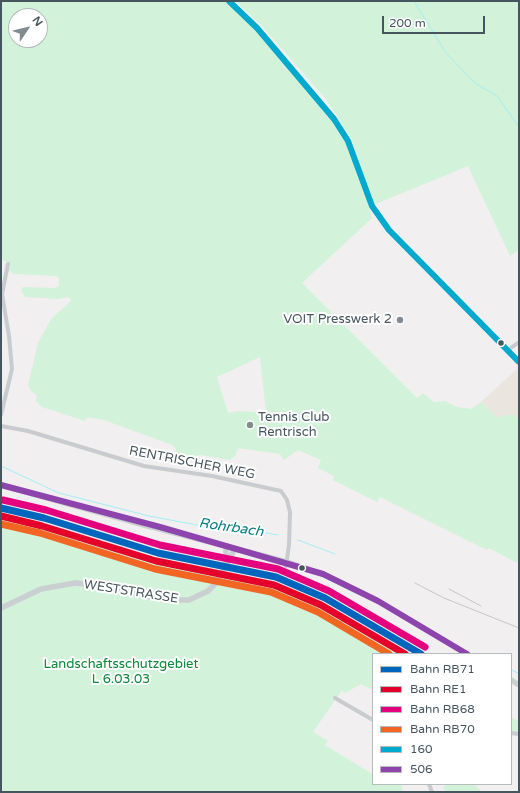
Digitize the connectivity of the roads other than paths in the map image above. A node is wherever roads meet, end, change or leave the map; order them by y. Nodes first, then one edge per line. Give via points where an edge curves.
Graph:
1 (229, 1) edge
2 (8, 264) dead end
3 (519, 342) edge
4 (508, 350) junction
5 (519, 362) edge
6 (1, 415) edge
7 (1, 426) edge
8 (1, 485) edge
9 (229, 550) junction
10 (286, 564) junction
11 (1, 608) edge
12 (465, 653) edge
13 (335, 698) dead end
14 (372, 719) edge

1 - 4 main road via 257,28 334,118 348,141 377,214 394,235
2 - 6 street via 2,294 12,369
3 - 4 street
4 - 5 main road
7 - 10 street, RENTRISCHER WEG via 36,433 144,466 212,476 281,491 290,512
8 - 9 main road
9 - 10 main road
9 - 11 main road, WESTSTRASSE via 221,577 203,594 188,600 165,600 103,586 75,583 41,589
10 - 12 main road via 322,574 378,601
13 - 14 street

